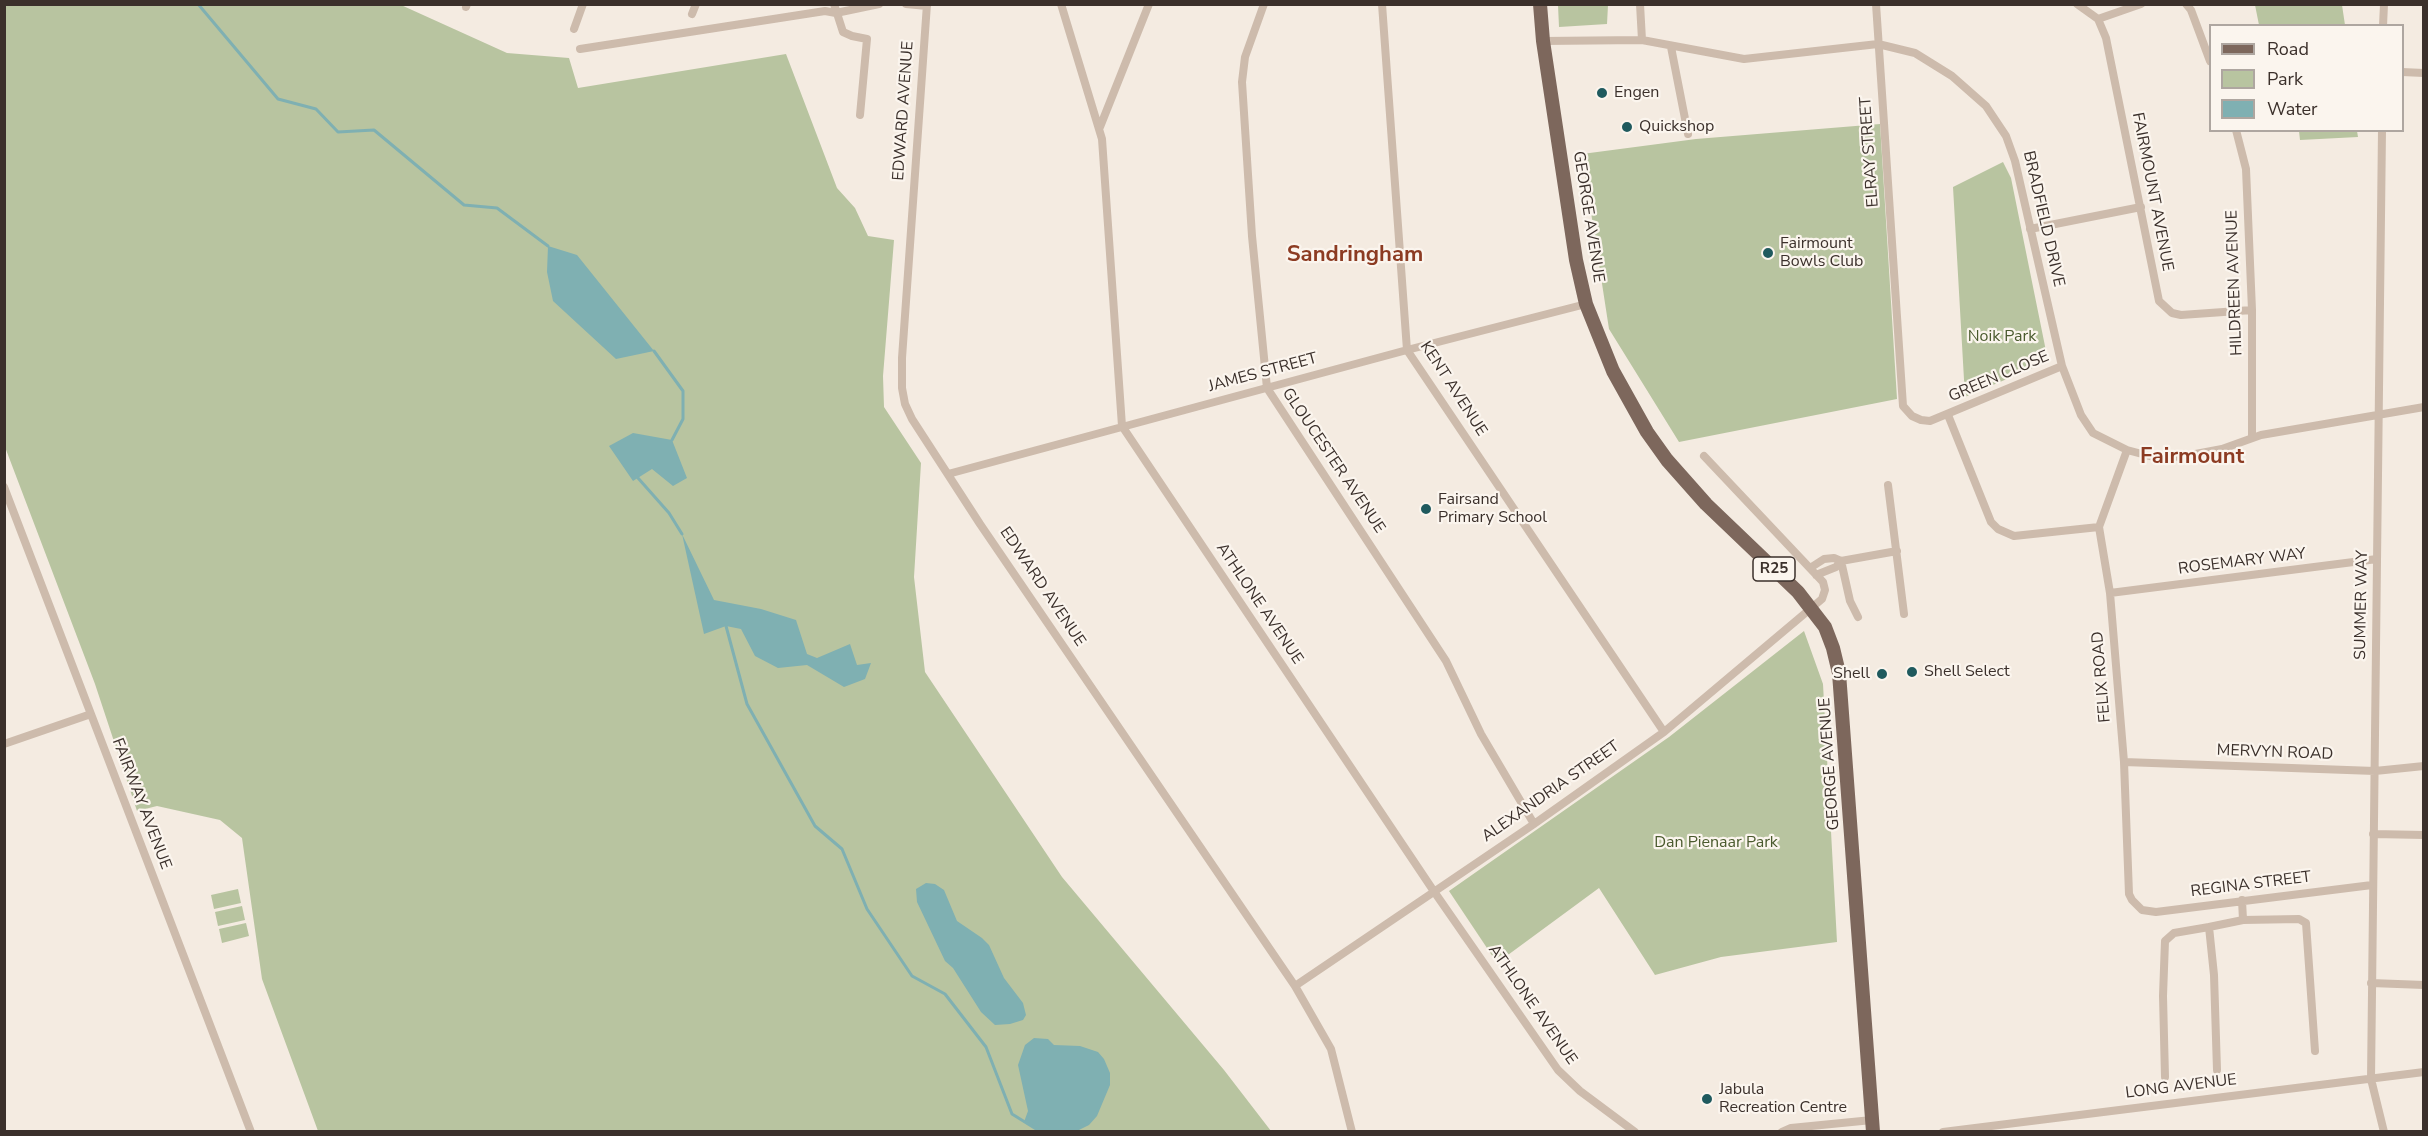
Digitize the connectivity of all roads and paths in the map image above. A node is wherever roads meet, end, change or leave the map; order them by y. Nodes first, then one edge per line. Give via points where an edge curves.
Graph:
1 (583, 4) edge
2 (696, 4) edge
3 (879, 4) edge
4 (906, 4) edge
5 (1060, 4) edge
6 (1149, 4) edge
7 (1264, 4) edge
8 (1382, 4) edge
9 (1540, 4) edge
10 (1548, 4) edge
11 (1640, 4) edge
12 (1876, 4) edge
13 (2077, 4) edge
14 (2141, 4) edge
15 (2186, 4) edge
16 (2384, 4) edge
17 (927, 5) edge
18 (835, 9) edge
19 (692, 14) dead end
20 (2098, 19) junction
21 (2383, 24) edge
22 (574, 29) dead end
23 (1642, 40) junction
24 (1546, 44) junction
25 (1878, 44) junction
26 (1671, 47) junction
27 (580, 49) dead end
28 (2209, 56) edge
29 (2404, 72) edge
30 (2424, 73) edge
31 (860, 115) dead end
32 (1100, 127) junction
33 (2237, 132) edge
34 (2382, 132) edge
35 (1688, 134) dead end
36 (2141, 207) junction
37 (2030, 229) junction
38 (1586, 304) junction
39 (2252, 310) junction
40 (1407, 350) junction
41 (2062, 366) junction
42 (1266, 388) junction
43 (1903, 406) joint
44 (2424, 407) edge
45 (2378, 413) junction
46 (1948, 415) junction
47 (1122, 426) junction
48 (2252, 437) junction
49 (2127, 450) junction
50 (1704, 456) dead end
51 (948, 474) junction
52 (1888, 485) dead end
53 (4, 488) edge
54 (2099, 527) junction
55 (1897, 551) junction
56 (2377, 560) junction
57 (1841, 561) junction
58 (1813, 572) junction
59 (2110, 593) junction
60 (1811, 607) junction
61 (1904, 614) dead end
62 (1858, 618) dead end
63 (91, 714) junction
64 (1664, 732) junction
65 (4, 744) edge
66 (2124, 762) junction
67 (2424, 766) edge
68 (2375, 771) junction
69 (1534, 824) junction
70 (2373, 834) junction
71 (2424, 835) edge
72 (2372, 885) junction
73 (1434, 890) junction
74 (2242, 900) junction
75 (2136, 906) joint
76 (2244, 920) junction
77 (2209, 927) junction
78 (2371, 983) junction
79 (2424, 985) edge
80 (1294, 986) junction
81 (2315, 1051) dead end
82 (2217, 1070) dead end
83 (2424, 1072) edge
84 (2165, 1077) dead end
85 (2371, 1079) junction
86 (1873, 1126) edge
87 (251, 1131) edge
88 (1353, 1131) edge
89 (1635, 1131) edge
90 (1782, 1131) edge
91 (1943, 1131) edge
92 (2384, 1131) edge

1 - 22 street
2 - 19 street
3 - 18 street
4 - 17 street
5 - 32 street, ATHLONE AVENUE
6 - 32 street
7 - 42 street, GLOUCESTER AVENUE via 1245,57 1242,82
8 - 40 street, KENT AVENUE
9 - 24 main road, GEORGE AVENUE / R25
10 - 24 main road, GEORGE AVENUE / R25
11 - 23 street
12 - 25 street, ELRAY STREET
13 - 20 street
14 - 20 street
15 - 28 street
16 - 21 street
17 - 51 street, EDWARD AVENUE via 902,388 912,419
18 - 27 street
18 - 31 street via 846,34 867,39
20 - 36 street, FAIRMOUNT AVENUE via 2110,49
23 - 24 street, BRADFIELD DRIVE
23 - 26 street, BRADFIELD DRIVE
24 - 38 main road, GEORGE AVENUE / R25 via 1571,231
25 - 26 street, BRADFIELD DRIVE via 1744,59
25 - 37 street, BRADFIELD DRIVE via 1925,58 1952,76 1990,111 2006,136 2015,162
25 - 43 street, ELRAY STREET
26 - 35 street
29 - 30 street
32 - 47 street, ATHLONE AVENUE
33 - 39 street, HILDREEN AVENUE via 2246,161
34 - 45 street, SUMMER WAY
36 - 37 street
36 - 39 street, FAIRMOUNT AVENUE via 2156,292 2165,308 2181,315
37 - 41 street, BRADFIELD DRIVE
38 - 40 street, JAMES STREET
38 - 60 main road, GEORGE AVENUE / R25 via 1613,371 1667,459 1706,504
39 - 48 street, HILDREEN AVENUE
40 - 42 street, JAMES STREET
40 - 64 street, KENT AVENUE
41 - 46 street, GREEN CLOSE
41 - 49 street, BRADFIELD DRIVE via 2089,428
42 - 47 street, JAMES STREET
42 - 69 street, GLOUCESTER AVENUE via 1446,661 1480,734
43 - 46 street, GREEN CLOSE via 1921,420
44 - 45 street, BRADFIELD DRIVE
45 - 48 street, BRADFIELD DRIVE
45 - 56 street, SUMMER WAY
46 - 54 street, GREEN CLOSE via 1991,522 1998,529 2014,536
47 - 51 street, JAMES STREET
47 - 73 street, ATHLONE AVENUE
48 - 49 street, BRADFIELD DRIVE via 2222,449 2185,456 2157,458
49 - 54 street, FELIX ROAD
50 - 58 street
51 - 80 street, EDWARD AVENUE
52 - 55 street
53 - 63 street, FAIRWAY AVENUE
54 - 59 street, FELIX ROAD
55 - 57 street
55 - 61 street
56 - 59 street, ROSEMARY WAY
56 - 68 street, SUMMER WAY
57 - 58 street via 1824,559
57 - 62 street
58 - 60 street via 1825,590 1822,599
59 - 66 street, FELIX ROAD
60 - 64 street, ALEXANDRIA STREET
60 - 86 main road, GEORGE AVENUE / R25 via 1825,627 1839,673
63 - 65 street
63 - 87 street, FAIRWAY AVENUE
64 - 69 street, ALEXANDRIA STREET
66 - 68 street, MERVYN ROAD
66 - 75 street, FELIX ROAD via 2129,894
67 - 68 street, MERVYN ROAD
68 - 70 street, SUMMER WAY
69 - 73 street, ALEXANDRIA STREET
70 - 71 street
70 - 72 street, SUMMER WAY
72 - 74 street, REGINA STREET
72 - 78 street, SUMMER WAY
73 - 80 street, ALEXANDRIA STREET
73 - 89 street, ATHLONE AVENUE via 1564,1077
74 - 75 street, REGINA STREET via 2156,912
74 - 76 street
76 - 77 street
76 - 81 street via 2305,920
77 - 82 street
77 - 84 street via 2174,933 2165,941
78 - 79 street
78 - 85 street, SUMMER WAY
80 - 88 street, EDWARD AVENUE via 1331,1049
83 - 85 street, LONG AVENUE
85 - 91 street, LONG AVENUE
85 - 92 street, SUMMER WAY
86 - 90 street

